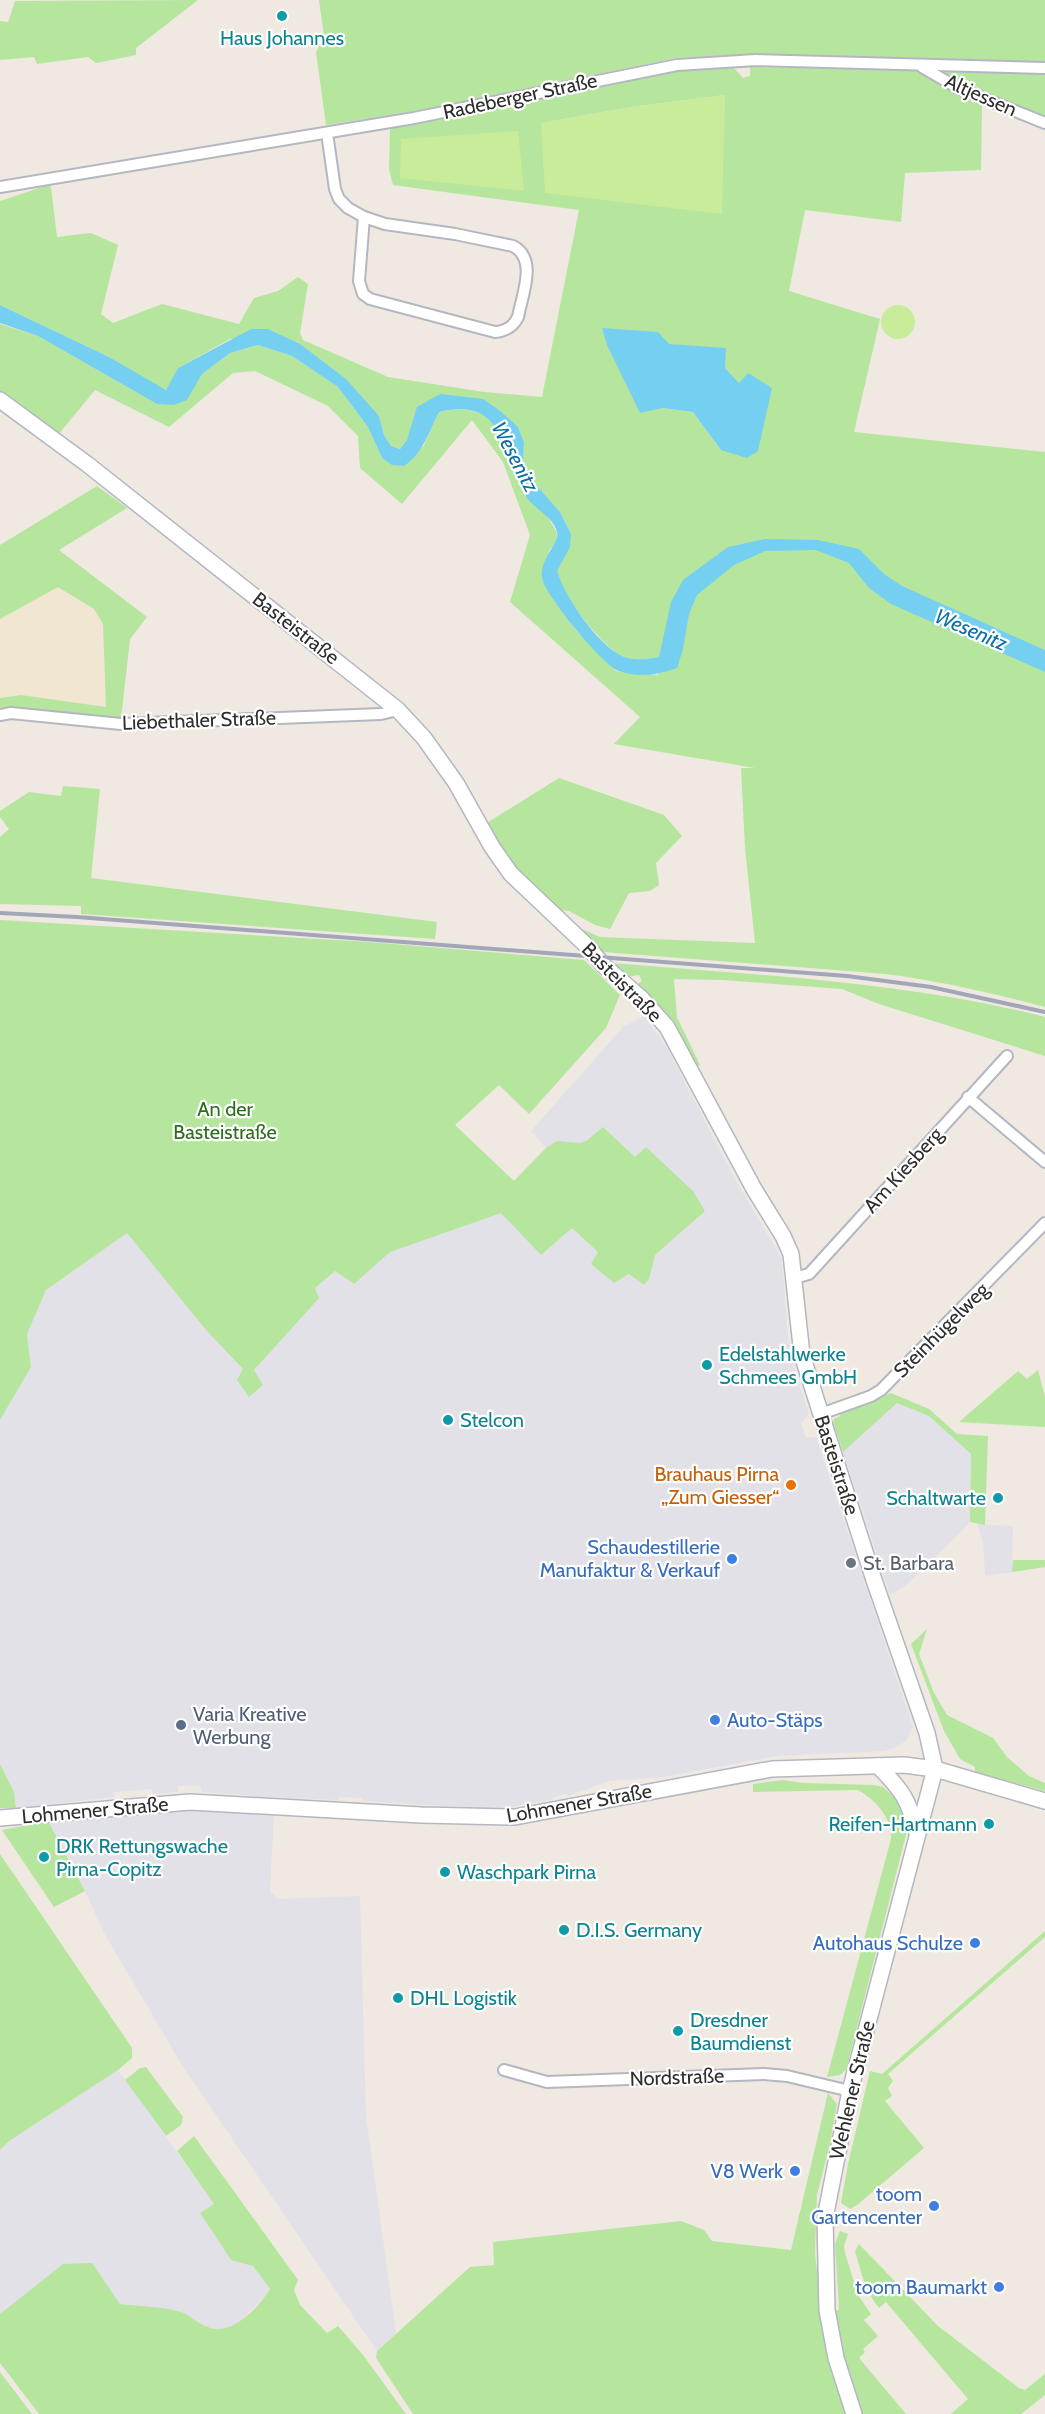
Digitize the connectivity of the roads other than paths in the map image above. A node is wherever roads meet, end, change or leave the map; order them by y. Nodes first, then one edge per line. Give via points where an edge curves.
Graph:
1 (919, 65) junction
2 (1045, 68) edge
3 (1045, 123) edge
4 (327, 133) junction
5 (0, 187) edge
6 (364, 217) junction
7 (0, 400) edge
8 (398, 710) junction
9 (0, 715) edge
10 (1007, 1056) dead end
11 (968, 1098) junction
12 (1045, 1162) edge
13 (1045, 1223) edge
14 (794, 1278) junction
15 (821, 1414) junction
16 (878, 1766) junction
17 (935, 1769) junction
18 (1045, 1801) edge
19 (0, 1818) edge
20 (917, 1836) junction
21 (504, 2070) dead end
22 (850, 2091) junction
23 (854, 2414) edge

1 - 2 street, Radeberger Straße
1 - 3 street, Altjessen via 958,88
1 - 4 street, Radeberger Straße via 756,60 677,65
4 - 5 street, Radeberger Straße
4 - 6 street via 339,199
6 - 6 street via 358,281 369,299 495,332 515,323 528,266 519,249
7 - 8 main road, Basteistraße via 95,470
8 - 9 street, Liebethaler Straße via 381,714 121,724
8 - 14 main road, Basteistraße via 456,783 511,874 667,1027 788,1245
10 - 11 street, Am Kiesberg
11 - 12 street
11 - 14 street, Am Kiesberg via 809,1274
13 - 15 street, Steinhügelweg via 881,1390
14 - 15 main road, Basteistraße via 802,1355
15 - 17 main road, Basteistraße via 927,1733
16 - 17 main road, Lohmener Straße
16 - 19 main road, Lohmener Straße via 764,1770 515,1817 190,1802
16 - 20 main road via 899,1787 911,1808
17 - 18 main road, Lohmener Straße
17 - 20 main road, Wehlener Straße
20 - 22 main road, Wehlener Straße
21 - 22 street, Nordstraße via 547,2082 764,2074
22 - 23 main road, Wehlener Straße via 827,2202 824,2262 836,2358

